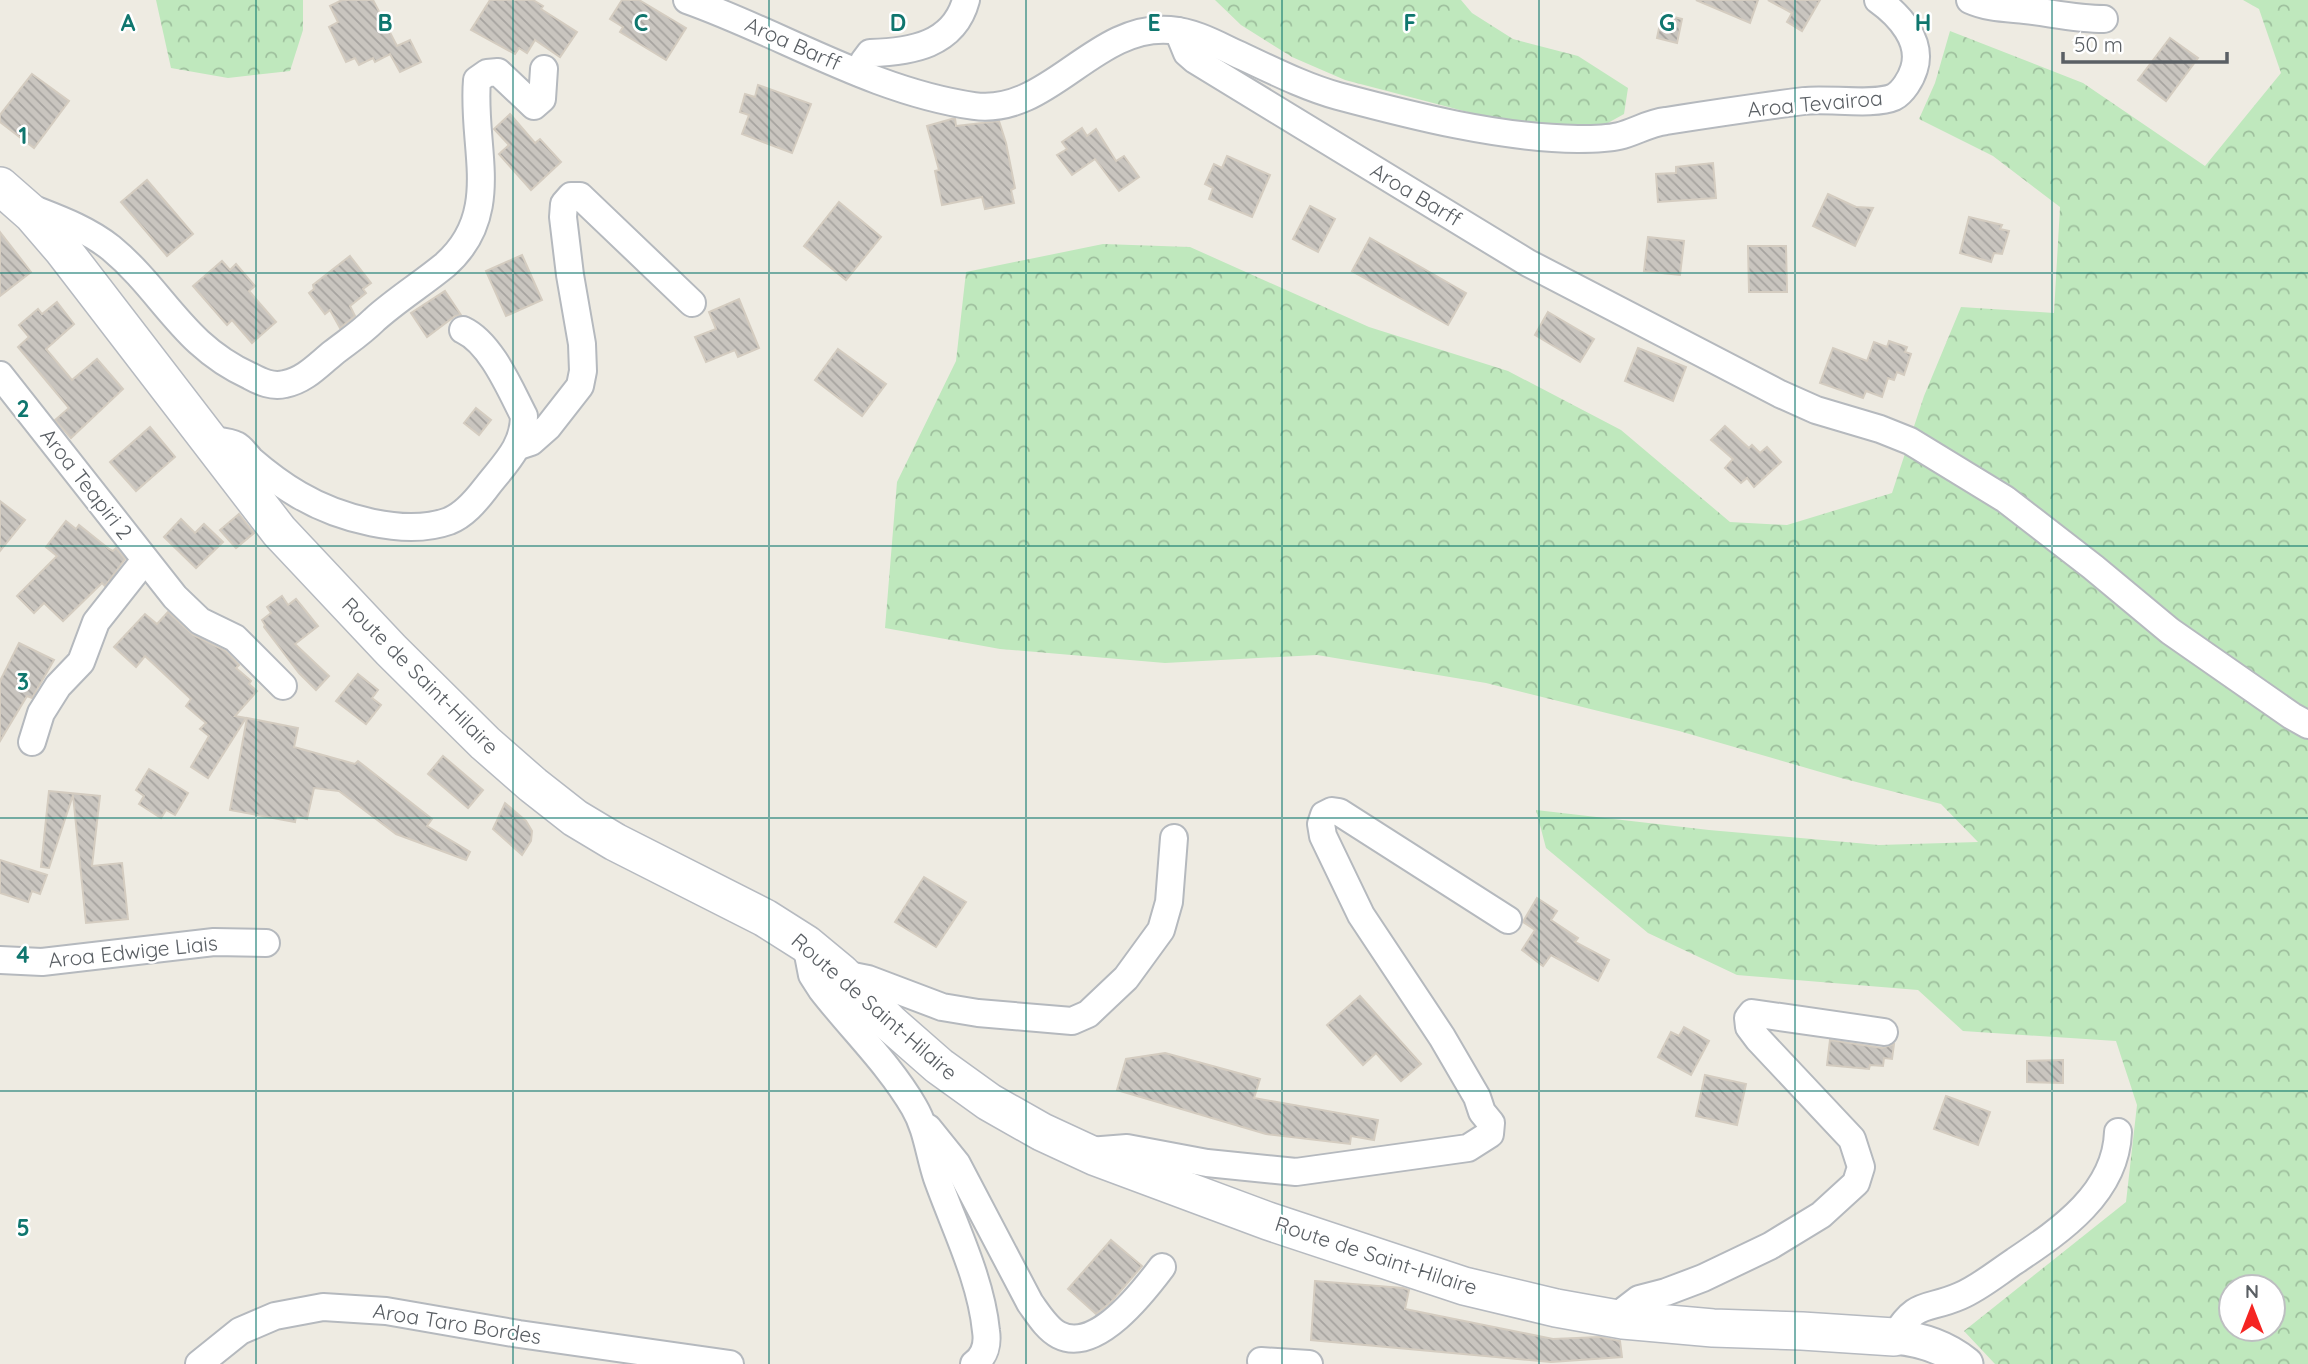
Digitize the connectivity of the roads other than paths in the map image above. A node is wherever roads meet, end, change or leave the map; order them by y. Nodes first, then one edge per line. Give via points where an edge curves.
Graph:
1 (687, 0) edge
2 (966, 0) edge
3 (1878, 0) edge
4 (1970, 0) edge
5 (2104, 19) dead end
6 (1178, 31) junction
7 (544, 69) dead end
8 (860, 74) junction
9 (1661, 121) joint
10 (10, 195) edge
11 (692, 303) dead end
12 (463, 330) dead end
13 (0, 376) edge
14 (210, 440) junction
15 (519, 446) junction
16 (145, 561) junction
17 (283, 686) dead end
18 (2308, 725) edge
19 (32, 742) dead end
20 (1174, 838) dead end
21 (1508, 920) dead end
22 (266, 943) dead end
23 (806, 944) junction
24 (0, 960) edge
25 (841, 973) junction
26 (1884, 1032) dead end
27 (922, 1122) junction
28 (2118, 1132) dead end
29 (1085, 1152) junction
30 (1163, 1267) dead end
31 (1614, 1319) junction
32 (1894, 1337) junction
33 (1261, 1361) dead end
34 (199, 1364) edge
35 (730, 1364) edge
36 (975, 1364) edge
37 (1309, 1364) edge
38 (1966, 1364) edge

1 - 8 street, Aroa Barff
2 - 8 street, Aroa Barff via 962,14 927,45 906,52 870,53
3 - 9 street, Aroa Tevairoa via 1906,27 1915,47 1916,65 1909,82 1895,96 1814,100
4 - 5 street via 2000,9
6 - 8 street, Aroa Barff via 1136,34 1106,45 1016,102 993,107 909,91
6 - 9 street, Aroa Barff via 1198,35 1333,95 1496,131 1579,139 1619,136
6 - 18 street, Aroa Barff via 1195,60 1528,263 1780,394 1920,447 2005,499 2170,631
7 - 10 street via 542,99 534,106 498,72 477,80 480,207 463,246 314,369 282,385 264,383 220,360 196,341 110,248 86,231
10 - 14 main road, Route de Saint-Hilaire via 64,250
11 - 15 street via 580,196 572,196 564,204 564,217 582,344 580,386 548,427
12 - 15 street via 485,347 524,416
13 - 16 street, Aroa Teapiri 2
14 - 15 street via 236,445 273,477 323,508 411,527 440,523 464,512
14 - 23 main road, Route de Saint-Hilaire via 311,566 485,743 533,785 615,842 721,894
16 - 17 street, Aroa Teapiri 2 via 200,621 235,638
16 - 19 street, Aroa Teapiri 2 via 96,622 81,662 41,713
20 - 25 street via 1169,902 1161,930 1126,978 1088,1014 1072,1021 942,1006
21 - 29 street via 1339,812 1324,815 1323,836 1361,915 1449,1048 1491,1123 1490,1134 1481,1142 1468,1148 1296,1172 1220,1165 1127,1148
22 - 24 street, Aroa Edwige Liais via 214,942 42,962
23 - 25 main road, Route de Saint-Hilaire
23 - 27 street via 812,975 821,989 897,1080
25 - 29 main road, Route de Saint-Hilaire via 939,1066 989,1102
26 - 31 street via 1752,1013 1749,1027 1758,1039 1852,1139 1861,1167 1856,1183 1821,1215 1770,1246 1703,1278 1639,1299
27 - 30 street via 957,1164 1030,1303 1060,1335 1074,1339 1107,1326
27 - 36 street via 981,1307 986,1349
28 - 32 street via 2113,1165 2090,1201 2052,1236 1959,1296 1924,1306 1905,1318
29 - 31 main road, Route de Saint-Hilaire via 1268,1221 1464,1286
31 - 32 main road, Route de Saint-Hilaire
32 - 38 street, Route de Saint-Hilaire via 1912,1338 1952,1353
33 - 37 street
34 - 35 street, Aroa Taro Bordes via 240,1331 275,1316 323,1307 386,1311

